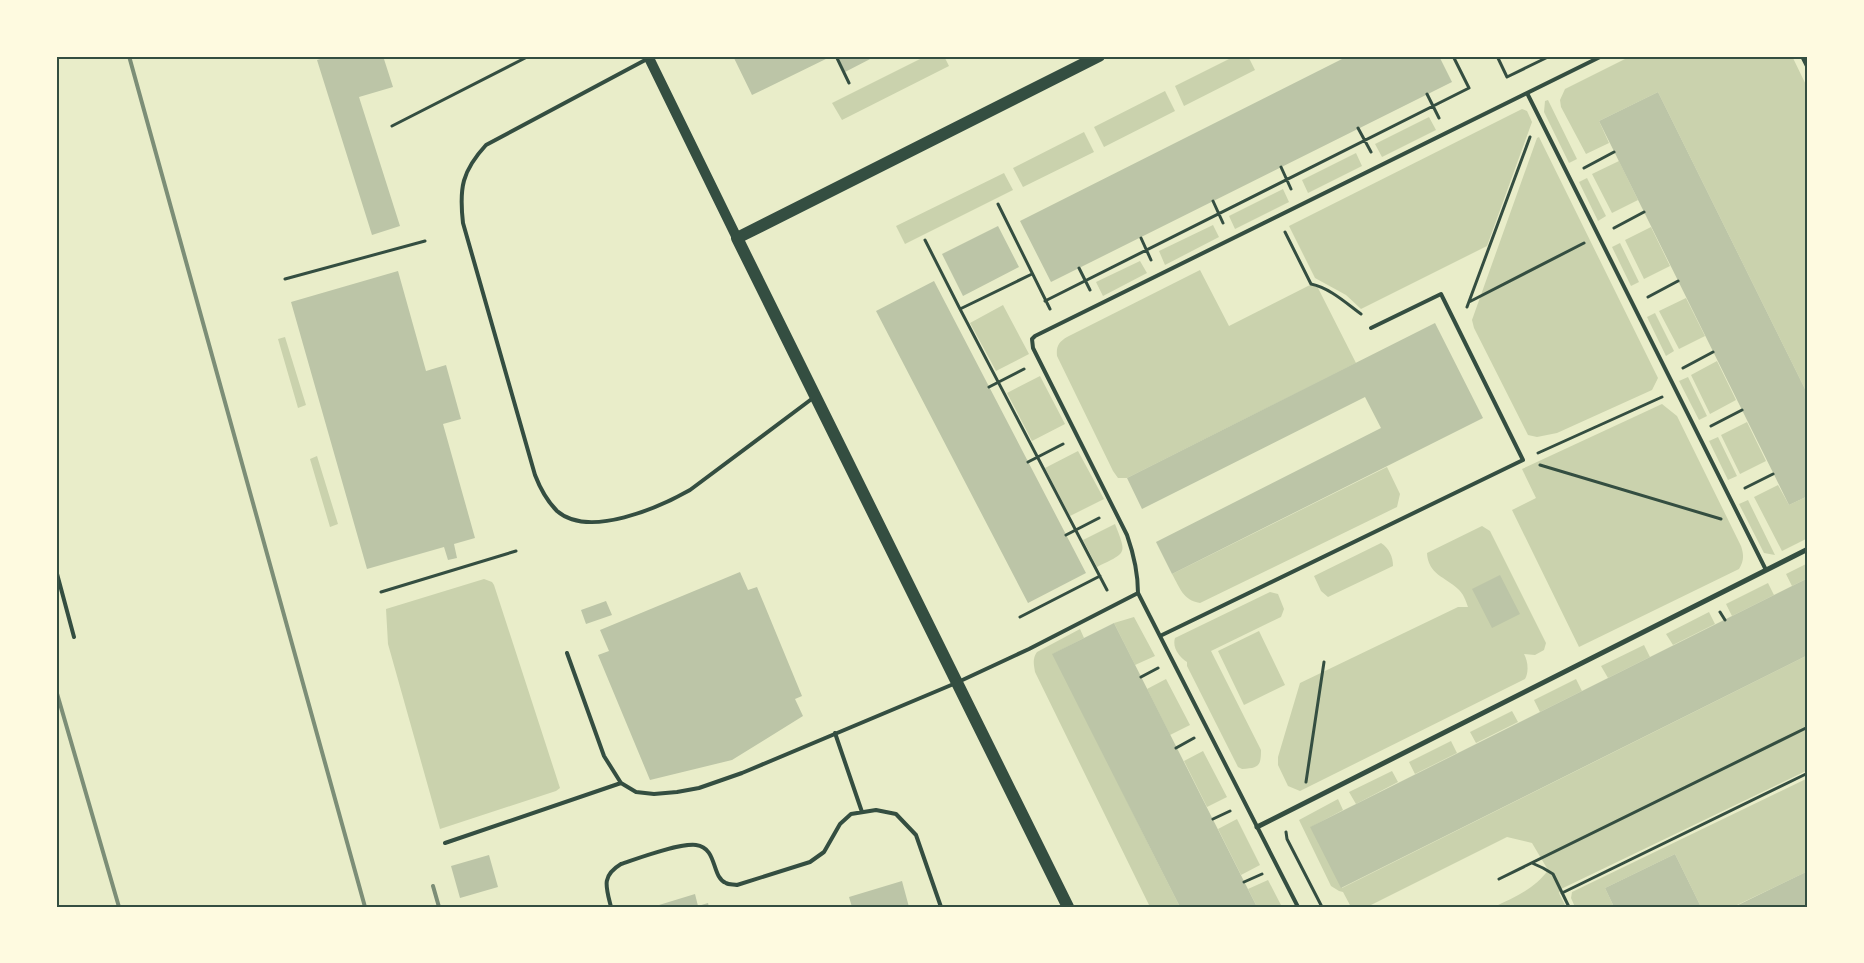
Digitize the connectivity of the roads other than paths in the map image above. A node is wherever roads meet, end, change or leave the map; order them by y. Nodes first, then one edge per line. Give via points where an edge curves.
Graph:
1 (1099, 56) edge
2 (1602, 56) edge
3 (1802, 56) edge
4 (648, 57) edge
5 (1808, 68) edge
6 (1527, 93) junction
7 (736, 238) junction
8 (1371, 328) road end
9 (815, 396) junction
10 (1808, 549) edge
11 (56, 570) edge
12 (1766, 570) junction
13 (1138, 594) junction
14 (1160, 636) junction
15 (74, 637) dead end
16 (567, 653) dead end
17 (960, 681) junction
18 (835, 733) junction
19 (621, 783) junction
20 (862, 812) junction
21 (1257, 827) junction
22 (445, 843) dead end
23 (611, 907) edge
24 (940, 907) edge
25 (1068, 907) edge
26 (1298, 907) edge

1 - 7 main road
2 - 6 lane
3 - 5 lane
4 - 7 main road
4 - 9 lane via 486,144 472,159 462,188 463,223 540,488 558,512 574,520 619,520 649,510 690,490
6 - 12 lane
6 - 13 lane via 1032,339 1039,361 1127,535 1134,556
7 - 9 main road
8 - 14 lane via 1441,294 1523,460
9 - 17 main road
10 - 12 street
11 - 15 lane
12 - 21 street
13 - 14 lane
13 - 17 lane
13 - 17 lane
14 - 21 lane
16 - 19 lane via 604,756
17 - 18 lane
17 - 25 main road
18 - 19 lane via 699,788 654,794 636,792
18 - 20 lane
19 - 22 lane
20 - 23 lane via 851,814 840,824 824,852 810,862 737,885 719,878 708,851 699,845 687,845 621,864 612,869 606,879
20 - 24 lane via 876,810 896,814 916,835
21 - 26 lane

